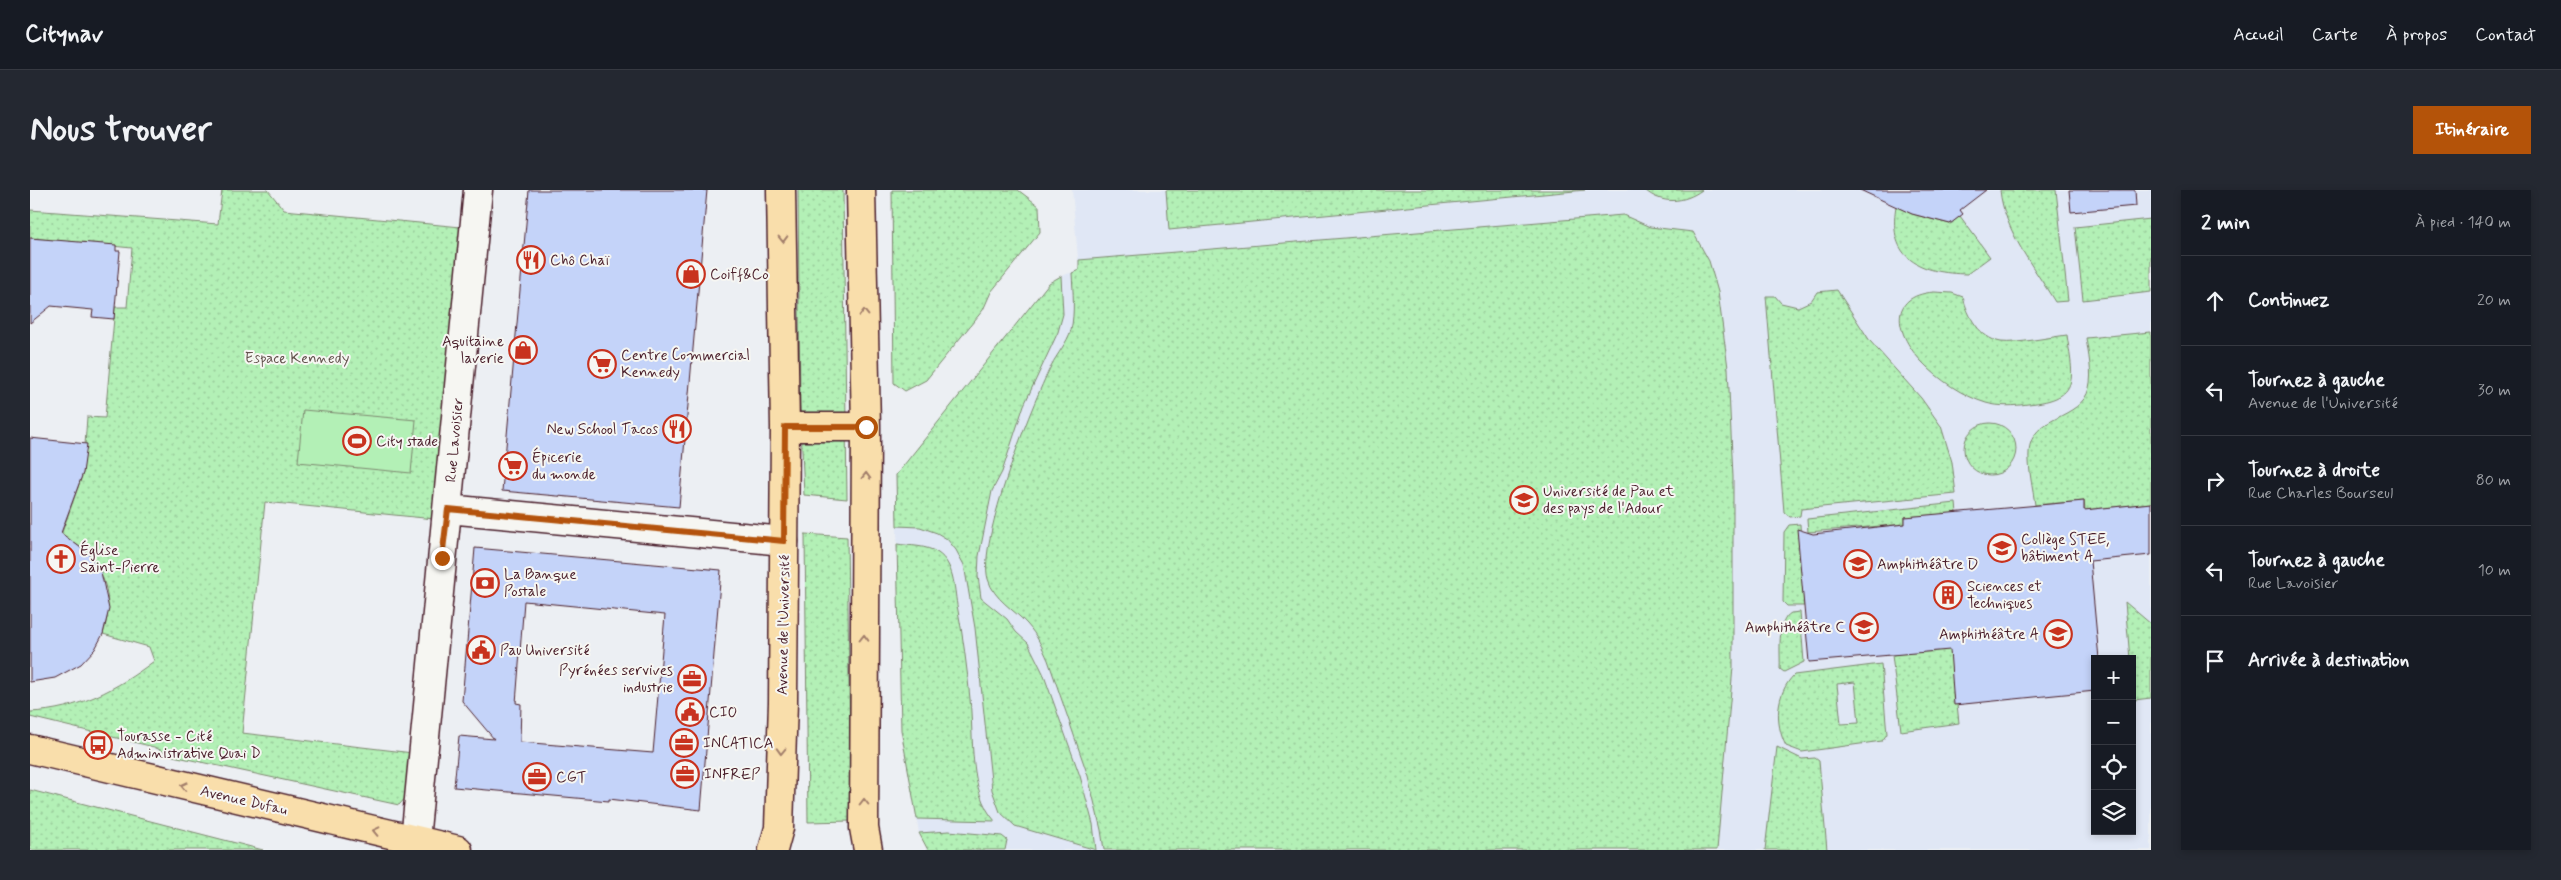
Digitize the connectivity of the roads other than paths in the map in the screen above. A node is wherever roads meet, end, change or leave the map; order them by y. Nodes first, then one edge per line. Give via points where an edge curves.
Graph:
1 (478, 190) edge
2 (782, 190) edge
3 (861, 190) edge
4 (785, 427) junction
5 (866, 427) junction
6 (448, 509) junction
7 (784, 541) junction
8 (30, 749) edge
9 (415, 840) junction
10 (458, 850) edge
11 (773, 850) edge
12 (868, 850) edge

1 - 6 street, Rue Lavoisier
2 -> 4 main road, Avenue de l'Université
5 -> 3 main road
4 - 5 main road
4 - 7 main road, Avenue de l'Université
12 -> 5 main road via 864,828 863,687
6 - 7 street
6 - 9 street, Rue Lavoisier
7 -> 11 main road, Avenue de l'Université via 779,828
9 -> 8 main road, Avenue Dufau
9 - 10 main road, Avenue Dufau

